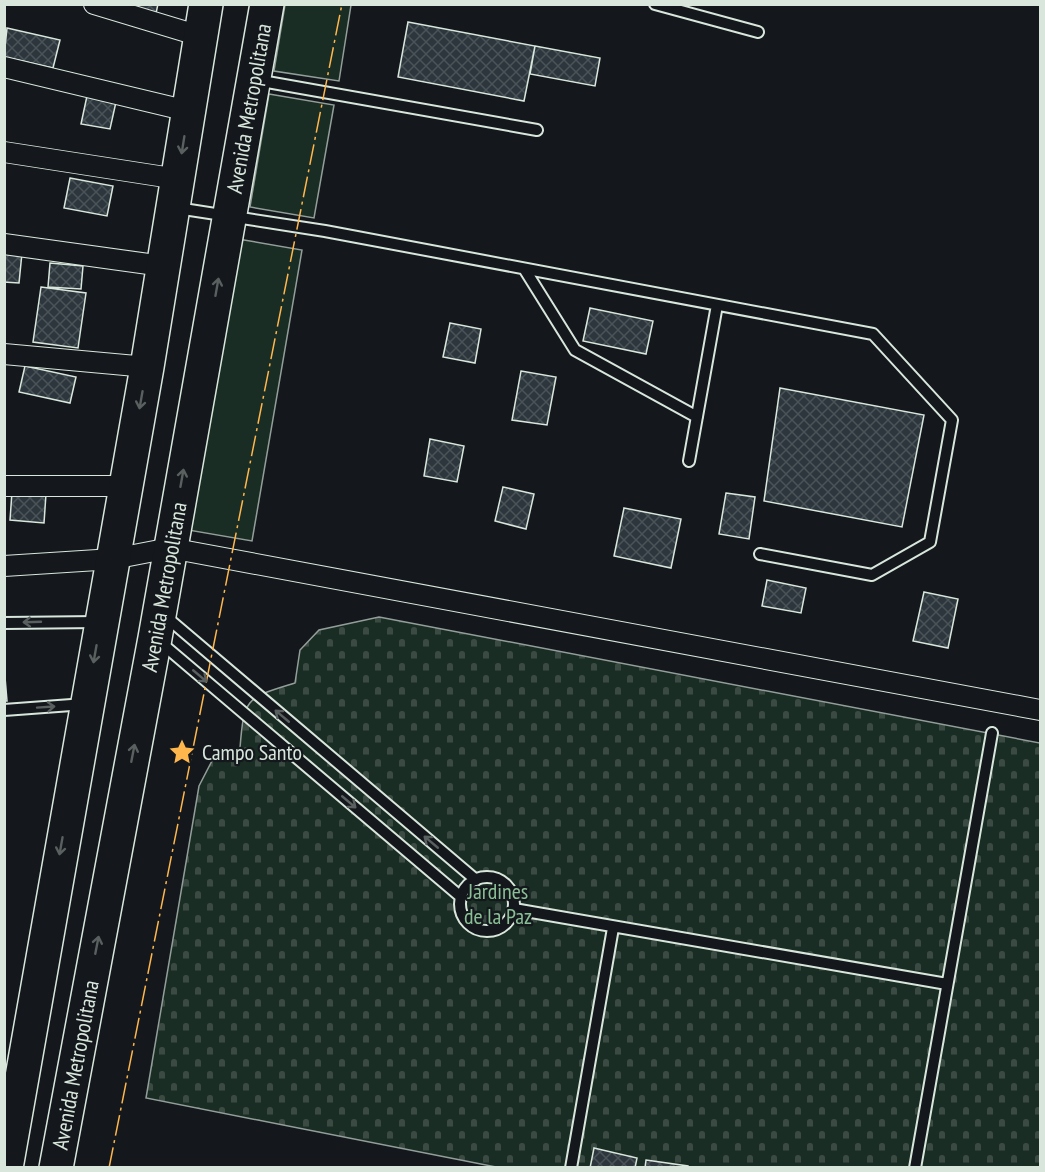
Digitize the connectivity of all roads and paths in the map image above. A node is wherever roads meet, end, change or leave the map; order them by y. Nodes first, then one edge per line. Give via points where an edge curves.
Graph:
1 (94, 4) edge
2 (206, 4) edge
3 (267, 4) edge
4 (655, 4) edge
5 (758, 32) dead end
6 (200, 36) junction
7 (4, 68) edge
8 (253, 80) junction
9 (188, 111) junction
10 (537, 130) dead end
11 (4, 152) edge
12 (176, 194) junction
13 (231, 215) junction
14 (4, 244) edge
15 (163, 266) junction
16 (525, 270) junction
17 (717, 305) junction
18 (4, 354) edge
19 (147, 367) junction
20 (697, 417) junction
21 (689, 461) dead end
22 (4, 486) edge
23 (126, 486) junction
24 (170, 548) junction
25 (760, 554) dead end
26 (113, 559) junction
27 (4, 566) edge
28 (101, 622) junction
29 (4, 623) edge
30 (157, 625) junction
31 (87, 704) junction
32 (4, 710) edge
33 (1041, 710) edge
34 (992, 734) dead end
35 (476, 880) junction
36 (461, 897) junction
37 (514, 909) junction
38 (613, 928) junction
39 (947, 984) junction
40 (10, 1107) edge
41 (6, 1167) edge
42 (56, 1167) edge
43 (572, 1167) edge
44 (915, 1167) edge

1 - 6 street
2 - 6 highway
3 - 8 highway, Avenida Metropolitana
4 - 5 lane
6 - 9 highway
7 - 9 street
8 - 10 lane
8 - 13 highway, Avenida Metropolitana
9 -> 12 highway
11 - 12 street
12 - 13 lane
12 - 15 highway
13 - 16 lane
24 -> 13 highway, Avenida Metropolitana
14 - 15 street
15 - 19 highway
16 - 17 lane
16 - 20 lane via 575,350
17 - 20 lane
17 - 25 lane via 873,334 952,420 930,542 872,575
18 - 19 street
19 -> 23 highway
20 - 21 lane
22 - 23 street
23 - 26 highway
24 - 26 street
24 - 30 highway, Avenida Metropolitana
24 - 33 street
26 - 27 street
26 - 28 highway
28 -> 29 lane
28 -> 31 highway
35 -> 30 lane
30 -> 36 lane
42 -> 30 highway, Avenida Metropolitana
32 -> 31 lane
31 -> 40 highway
34 - 39 lane
35 - 36 lane
35 - 37 lane via 490,877 504,883 513,894
36 - 37 lane via 465,920 477,930 501,928
37 - 38 lane
38 - 39 lane
38 - 43 lane
39 - 44 lane
40 - 41 highway

